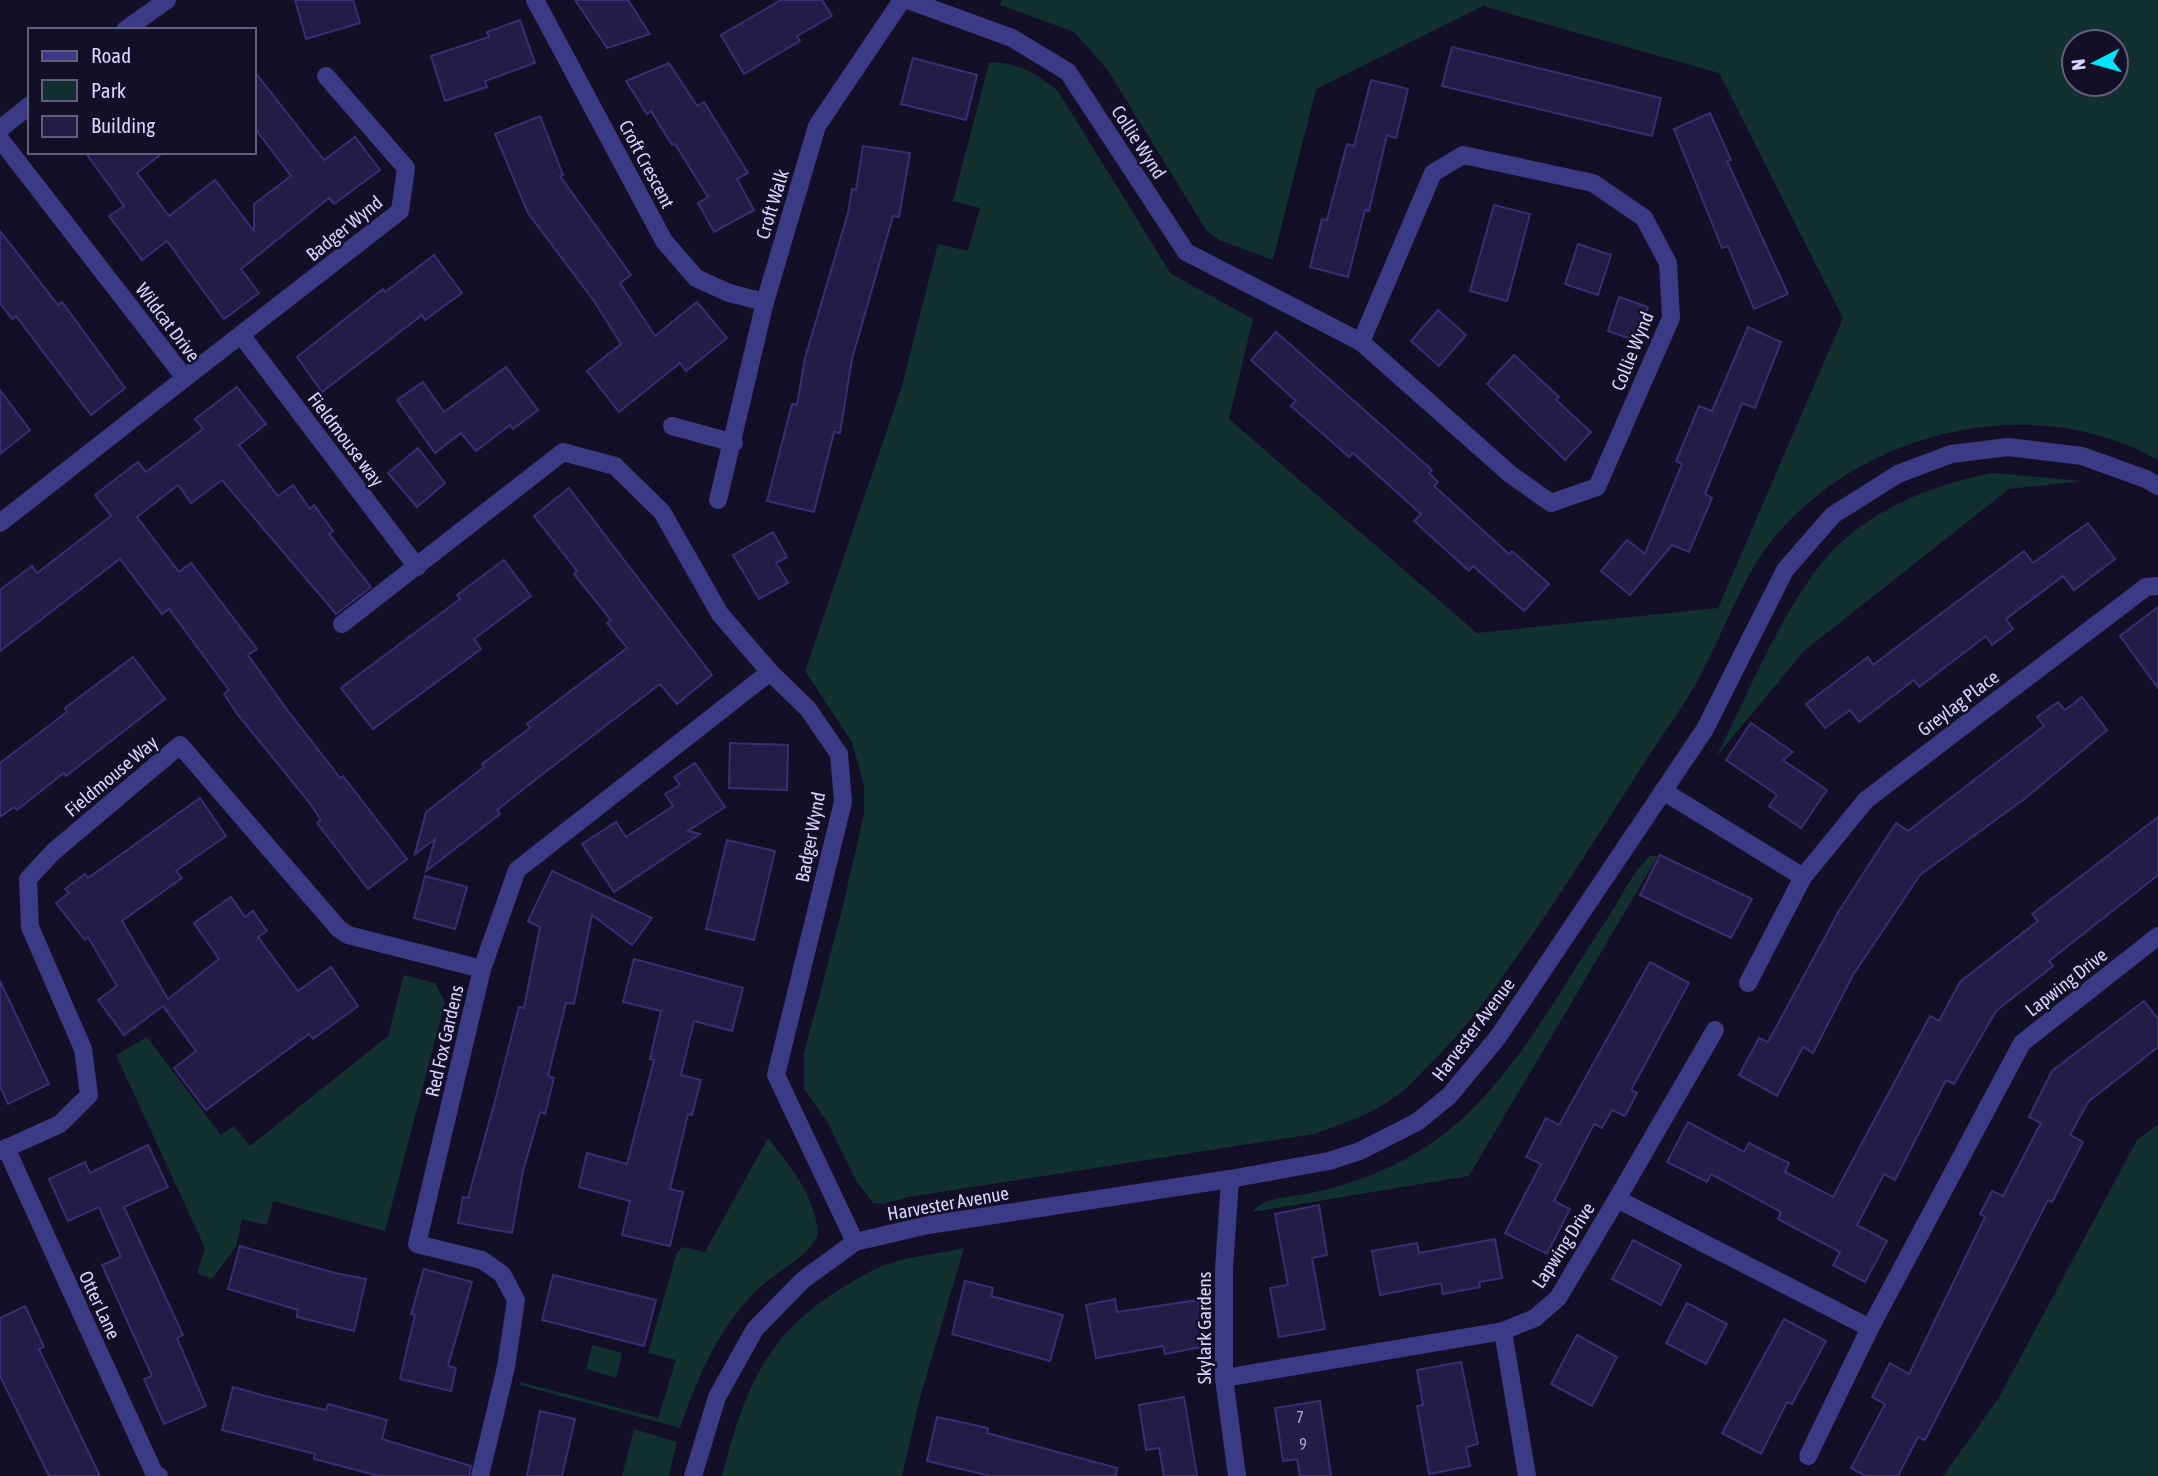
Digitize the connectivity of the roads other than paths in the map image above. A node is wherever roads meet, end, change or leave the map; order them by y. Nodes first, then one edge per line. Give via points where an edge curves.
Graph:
1 (167, 0) edge
2 (535, 0) edge
3 (902, 0) edge
4 (908, 0) edge
5 (128, 28) edge
6 (326, 76) dead end
7 (28, 107) edge
8 (0, 129) edge
9 (0, 139) edge
10 (765, 302) junction
11 (242, 336) junction
12 (1362, 342) junction
13 (185, 378) junction
14 (672, 426) dead end
15 (734, 443) junction
16 (2158, 486) edge
17 (718, 500) dead end
18 (0, 523) edge
19 (417, 567) junction
20 (2158, 586) edge
21 (342, 624) dead end
22 (769, 672) junction
23 (1663, 791) junction
24 (1803, 877) junction
25 (2158, 936) edge
26 (482, 969) junction
27 (1748, 983) dead end
28 (1716, 1030) dead end
29 (3, 1150) edge
30 (1230, 1179) junction
31 (1617, 1199) junction
32 (856, 1242) junction
33 (1870, 1328) junction
34 (1503, 1331) junction
35 (1224, 1378) junction
36 (1808, 1456) dead end
37 (159, 1476) edge
38 (480, 1476) edge
39 (693, 1476) edge
40 (1237, 1476) edge
41 (1527, 1476) edge

1 - 5 street
2 - 10 street, Croft Crescent via 664,241 696,278
3 - 10 street, Croft Walk via 817,126
4 - 12 street, Collie Wynd via 1012,38 1068,72 1186,252
6 - 11 street, Badger Wynd via 406,168 400,211
7 - 8 street
9 - 13 street, Wildcat Drive
10 - 15 street, Croft Walk
11 - 13 street, Badger Wynd
11 - 19 street, Fieldmouse way
12 - 12 street, Collie Wynd via 1510,474 1551,503 1597,487 1671,318 1668,263 1644,218 1592,183 1463,155 1433,173
13 - 18 street, Wildcat Drive
14 - 15 street
15 - 17 street, Croft Walk
16 - 23 street, Harvester Avenue via 2082,456 2008,447 1951,454 1887,479 1833,515 1785,570 1704,729
19 - 21 street
19 - 22 street, Badger Wynd via 563,453 615,466 663,512 720,614
20 - 24 street, Greylag Place via 2146,587 1866,800
22 - 26 street, Red Fox Gardens via 517,870
22 - 32 street, Badger Wynd via 808,709 839,754 843,802 776,1075
23 - 24 street
23 - 30 street, Harvester Avenue via 1498,1037 1449,1096 1417,1122 1360,1151
24 - 27 street, Greylag Place
25 - 33 street, Lapwing Drive via 2022,1043
26 - 29 street, Fieldmouse Way via 339,929 180,746 52,852 28,879 30,927 83,1049 89,1095 60,1124
26 - 38 street, Red Fox Gardens via 417,1244 482,1260 502,1274 516,1300 506,1367
28 - 31 street
29 - 37 street, Otter Lane
30 - 32 street, Harvester Avenue via 929,1225
30 - 35 street, Skylark Gardens
31 - 33 street, Lapwing Drive
31 - 34 street, Lapwing Drive via 1558,1298 1535,1318
32 - 39 street, Harvester Avenue via 803,1280 755,1329 717,1397
33 - 36 street, Lapwing Drive
34 - 35 street, Lapwing Drive
34 - 41 street
35 - 40 street, Skylark Gardens

